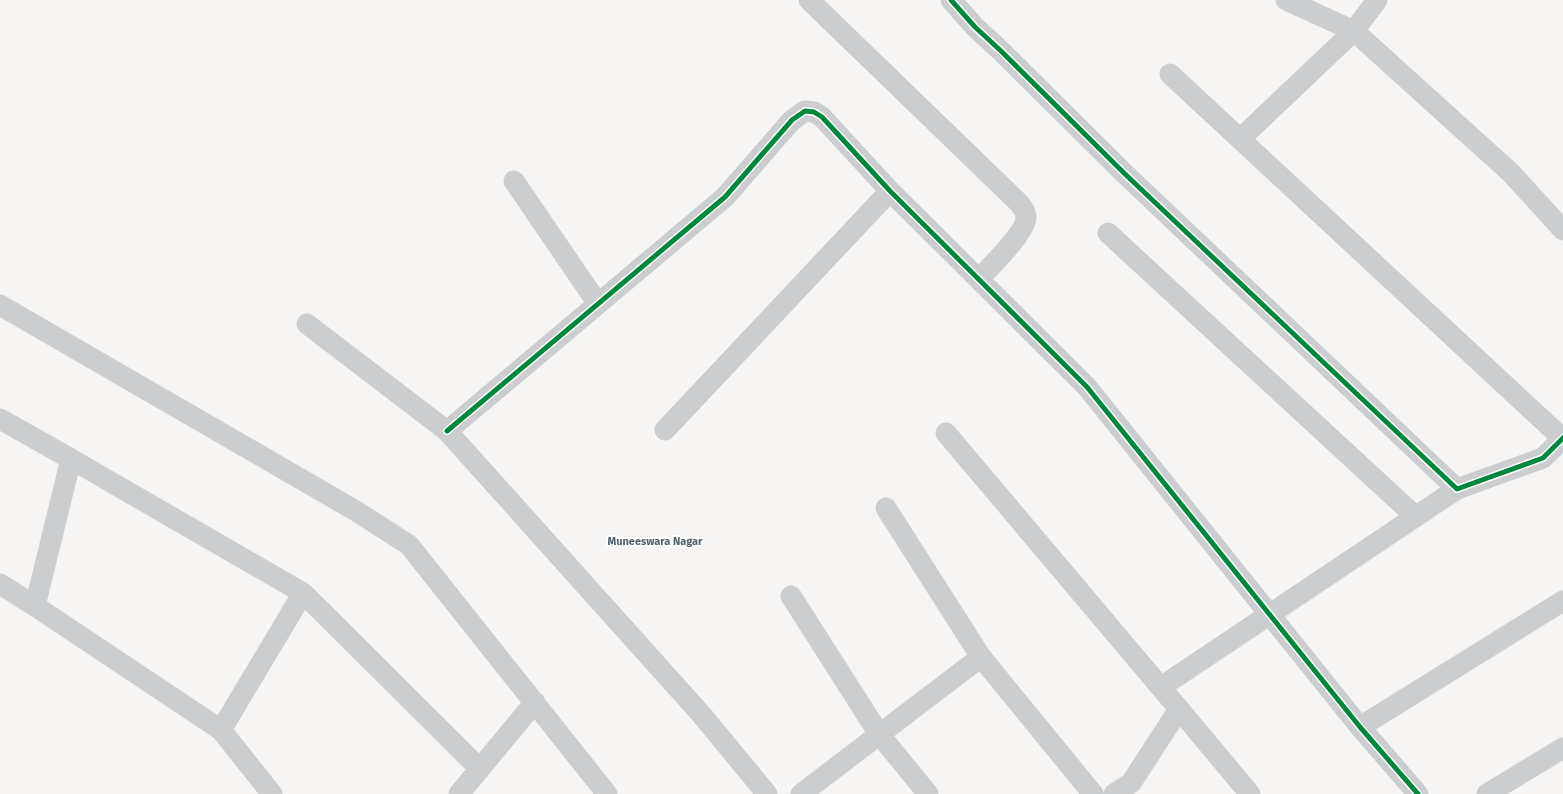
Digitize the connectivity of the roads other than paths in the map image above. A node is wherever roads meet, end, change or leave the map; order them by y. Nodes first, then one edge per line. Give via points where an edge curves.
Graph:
1 (809, 0) edge
2 (1286, 0) edge
3 (1377, 0) edge
4 (962, 4) edge
5 (1354, 30) junction
6 (1170, 74) dead end
7 (1240, 139) junction
8 (514, 181) dead end
9 (890, 191) junction
10 (1563, 230) edge
11 (1108, 233) dead end
12 (979, 279) junction
13 (598, 304) junction
14 (0, 305) edge
15 (307, 324) dead end
16 (0, 419) edge
17 (665, 430) dead end
18 (447, 431) junction
19 (946, 433) dead end
20 (1563, 438) edge
21 (71, 459) junction
22 (1457, 489) junction
23 (886, 508) dead end
24 (1416, 517) junction
25 (0, 584) edge
26 (303, 593) junction
27 (791, 596) dead end
28 (1563, 601) edge
29 (35, 606) junction
30 (1270, 614) junction
31 (981, 657) junction
32 (1161, 687) junction
33 (535, 702) junction
34 (1179, 709) junction
35 (1360, 727) junction
36 (221, 730) junction
37 (879, 734) junction
38 (1561, 754) edge
39 (480, 769) junction
40 (272, 794) edge
41 (459, 794) edge
42 (607, 794) edge
43 (767, 794) edge
44 (801, 794) edge
45 (928, 794) edge
46 (1093, 794) edge
47 (1114, 794) edge
48 (1250, 794) edge
49 (1418, 794) edge
50 (1487, 794) edge

1 - 12 street via 1019,202 1024,210 1025,224 1021,232
2 - 5 street
3 - 5 street
4 - 22 street via 975,27 1125,174
5 - 7 street
5 - 10 street via 1511,173
6 - 7 street
7 - 20 street
8 - 13 street
9 - 12 street
9 - 13 street via 822,117 805,110 792,120 725,197
9 - 17 street
11 - 24 street
12 - 30 street via 1087,387
13 - 18 street
14 - 33 street via 356,511 409,545
15 - 18 street
16 - 21 street
18 - 43 street via 701,714
19 - 32 street
20 - 22 street via 1543,458
21 - 26 street
21 - 29 street
22 - 24 street
23 - 31 street
24 - 30 street
25 - 29 street
26 - 36 street
26 - 39 street
27 - 37 street
28 - 35 street
29 - 36 street
30 - 32 street
30 - 35 street
31 - 37 street
31 - 46 street
32 - 34 street
33 - 39 street
33 - 42 street
34 - 47 street via 1131,783
34 - 48 street
35 - 49 street
36 - 40 street
37 - 44 street
37 - 45 street
38 - 50 street
39 - 41 street

